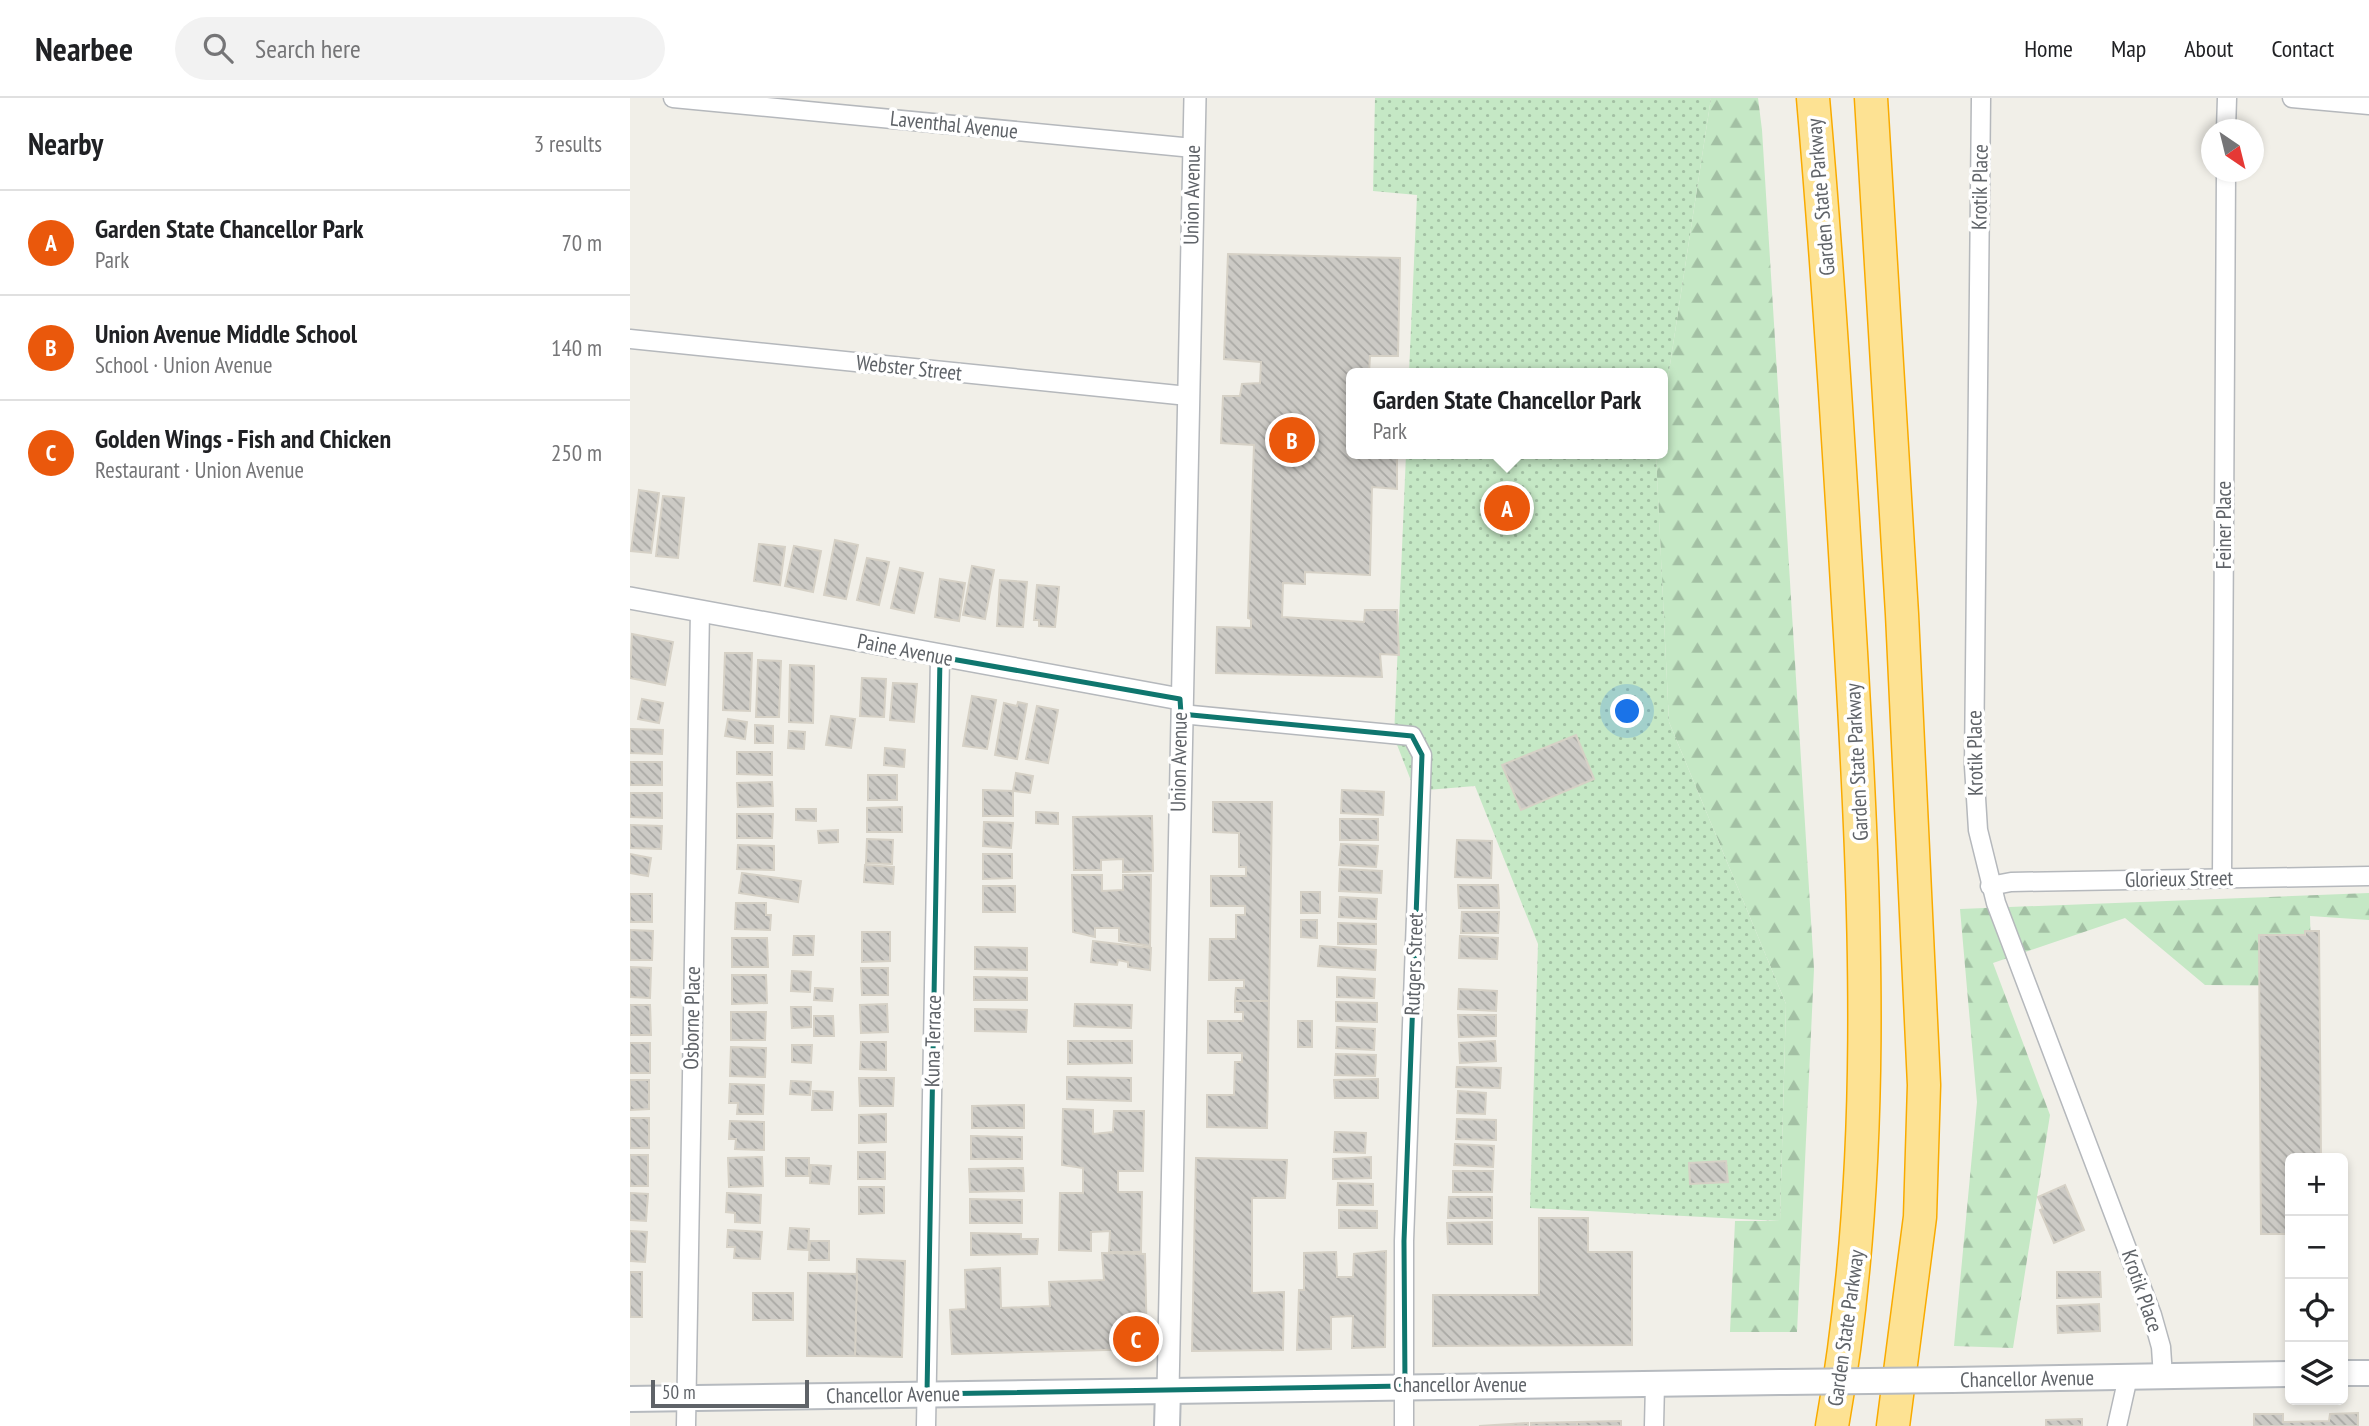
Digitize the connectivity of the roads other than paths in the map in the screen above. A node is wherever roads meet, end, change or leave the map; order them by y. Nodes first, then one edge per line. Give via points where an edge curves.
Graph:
1 (673, 98) edge
2 (1195, 98) edge
3 (1813, 98) edge
4 (1871, 98) edge
5 (1981, 98) edge
6 (2227, 98) edge
7 (2292, 98) edge
8 (2369, 105) edge
9 (2227, 119) edge
10 (1193, 148) junction
11 (2226, 182) edge
12 (630, 339) edge
13 (1188, 396) junction
14 (630, 598) edge
15 (700, 610) junction
16 (940, 657) junction
17 (1180, 706) junction
18 (2369, 876) edge
19 (2222, 878) junction
20 (1990, 886) junction
21 (2348, 1373) edge
22 (2369, 1373) edge
23 (2285, 1374) edge
24 (2128, 1377) junction
25 (2163, 1377) junction
26 (1656, 1384) junction
27 (1405, 1386) junction
28 (1168, 1390) junction
29 (927, 1394) junction
30 (687, 1398) junction
31 (630, 1399) edge
32 (685, 1426) edge
33 (926, 1426) edge
34 (1167, 1426) edge
35 (1404, 1426) edge
36 (1654, 1426) edge
37 (1832, 1426) edge
38 (1894, 1426) edge
39 (2117, 1426) edge

1 - 10 street, Laventhal Avenue
2 - 10 street, Union Avenue
3 - 37 highway, Garden State Parkway via 1832,335 1865,922 1864,1160 1853,1292
4 - 38 highway via 1924,1085 1919,1229
5 - 20 street, Krotik Place via 1974,766 1978,830
6 - 9 street
7 - 8 street
10 - 13 street, Union Avenue
11 - 19 street, Feiner Place
12 - 13 street, Webster Street
13 - 17 street, Union Avenue
14 - 15 street, Paine Avenue
15 - 16 street, Paine Avenue
15 - 30 street, Osborne Place
16 - 17 street, Paine Avenue
16 - 29 street, Kuna Terrace
17 - 27 street, Rutgers Street via 1412,737 1422,755 1404,1241
17 - 28 street, Union Avenue
18 - 19 street, Glorieux Street
19 - 20 street, Glorieux Street
20 - 25 street, Krotik Place via 2152,1315
21 - 22 main road
23 - 25 main road, Chancellor Avenue
24 - 25 main road, Chancellor Avenue
24 - 26 main road, Chancellor Avenue, bridge
24 - 39 street
26 - 27 main road, Chancellor Avenue
26 - 36 street
27 - 28 main road, Chancellor Avenue
27 - 35 street, Rutgers Street
28 - 29 main road, Chancellor Avenue
28 - 34 main road, Union Avenue
29 - 30 main road, Chancellor Avenue
29 - 33 street, Kuna Terrace
30 - 31 main road, Chancellor Avenue
30 - 32 street, Osborne Place

